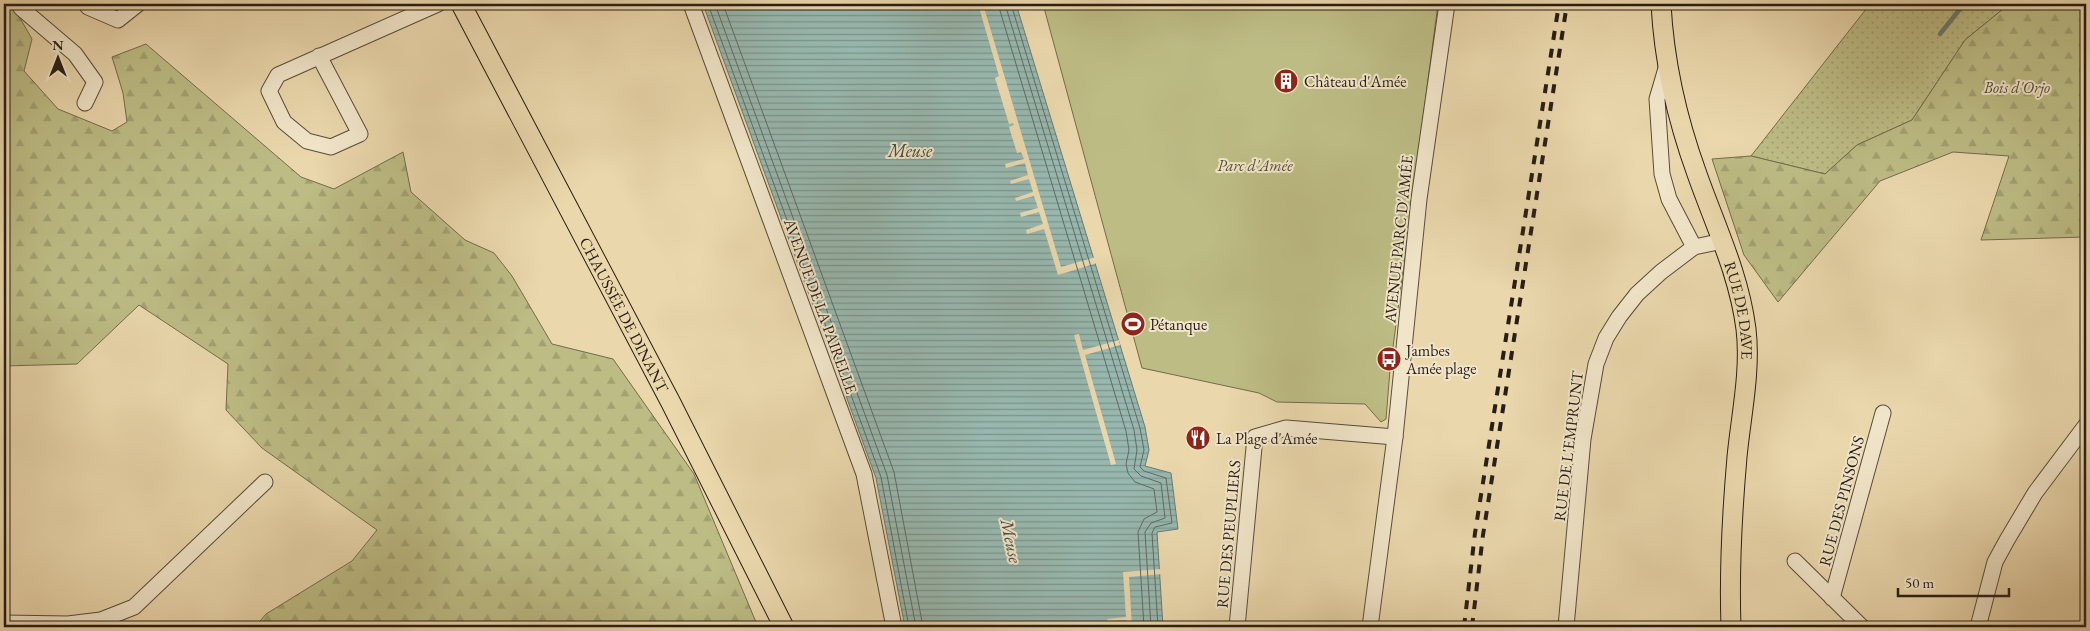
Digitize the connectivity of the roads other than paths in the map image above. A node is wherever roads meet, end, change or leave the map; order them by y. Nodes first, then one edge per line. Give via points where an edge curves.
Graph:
1 (20, 4) edge
2 (86, 4) edge
3 (138, 4) edge
4 (438, 4) edge
5 (461, 4) edge
6 (691, 4) edge
7 (1447, 4) edge
8 (1661, 4) edge
9 (319, 56) junction
10 (1667, 62) junction
11 (85, 103) dead end
12 (1723, 241) junction
13 (1694, 247) junction
14 (1883, 413) dead end
15 (2086, 426) edge
16 (1395, 437) junction
17 (265, 482) dead end
18 (1796, 561) dead end
19 (1832, 598) junction
20 (4, 623) edge
21 (784, 627) edge
22 (894, 627) edge
23 (1237, 627) edge
24 (1370, 627) edge
25 (1566, 627) edge
26 (1731, 627) edge
27 (1862, 627) edge
28 (1978, 627) edge

1 - 11 street via 20,8 75,54 95,82
2 - 3 street via 118,20
4 - 9 street
5 - 21 main road, CHAUSSÉE DE DINANT via 644,350
6 - 22 street, AVENUE DE LA PAIRELLE via 864,474
7 - 16 street, AVENUE PARC D'AMÉE via 1420,189
8 - 10 main road, RUE DE DAVE
9 - 9 street via 278,75 269,91 284,122 308,141 331,147 360,134
10 - 12 main road, RUE DE DAVE via 1696,172
10 - 13 street via 1657,99 1662,174 1669,199
12 - 13 street, RUE DE L'EMPRUNT
12 - 26 main road, RUE DE DAVE via 1741,299 1746,346 1732,526
13 - 25 street, RUE DE L'EMPRUNT via 1637,294 1606,338 1596,364 1583,439
14 - 19 street, RUE DES PINSONS
15 - 28 street via 2035,493 1995,562
16 - 23 street, RUE DES PEUPLIERS via 1286,428 1255,437
16 - 24 street, AVENUE PARC D'AMÉE
17 - 20 street via 134,606 101,620 68,624
18 - 19 street, RUE DES PINSONS
19 - 27 street, RUE DES PINSONS

